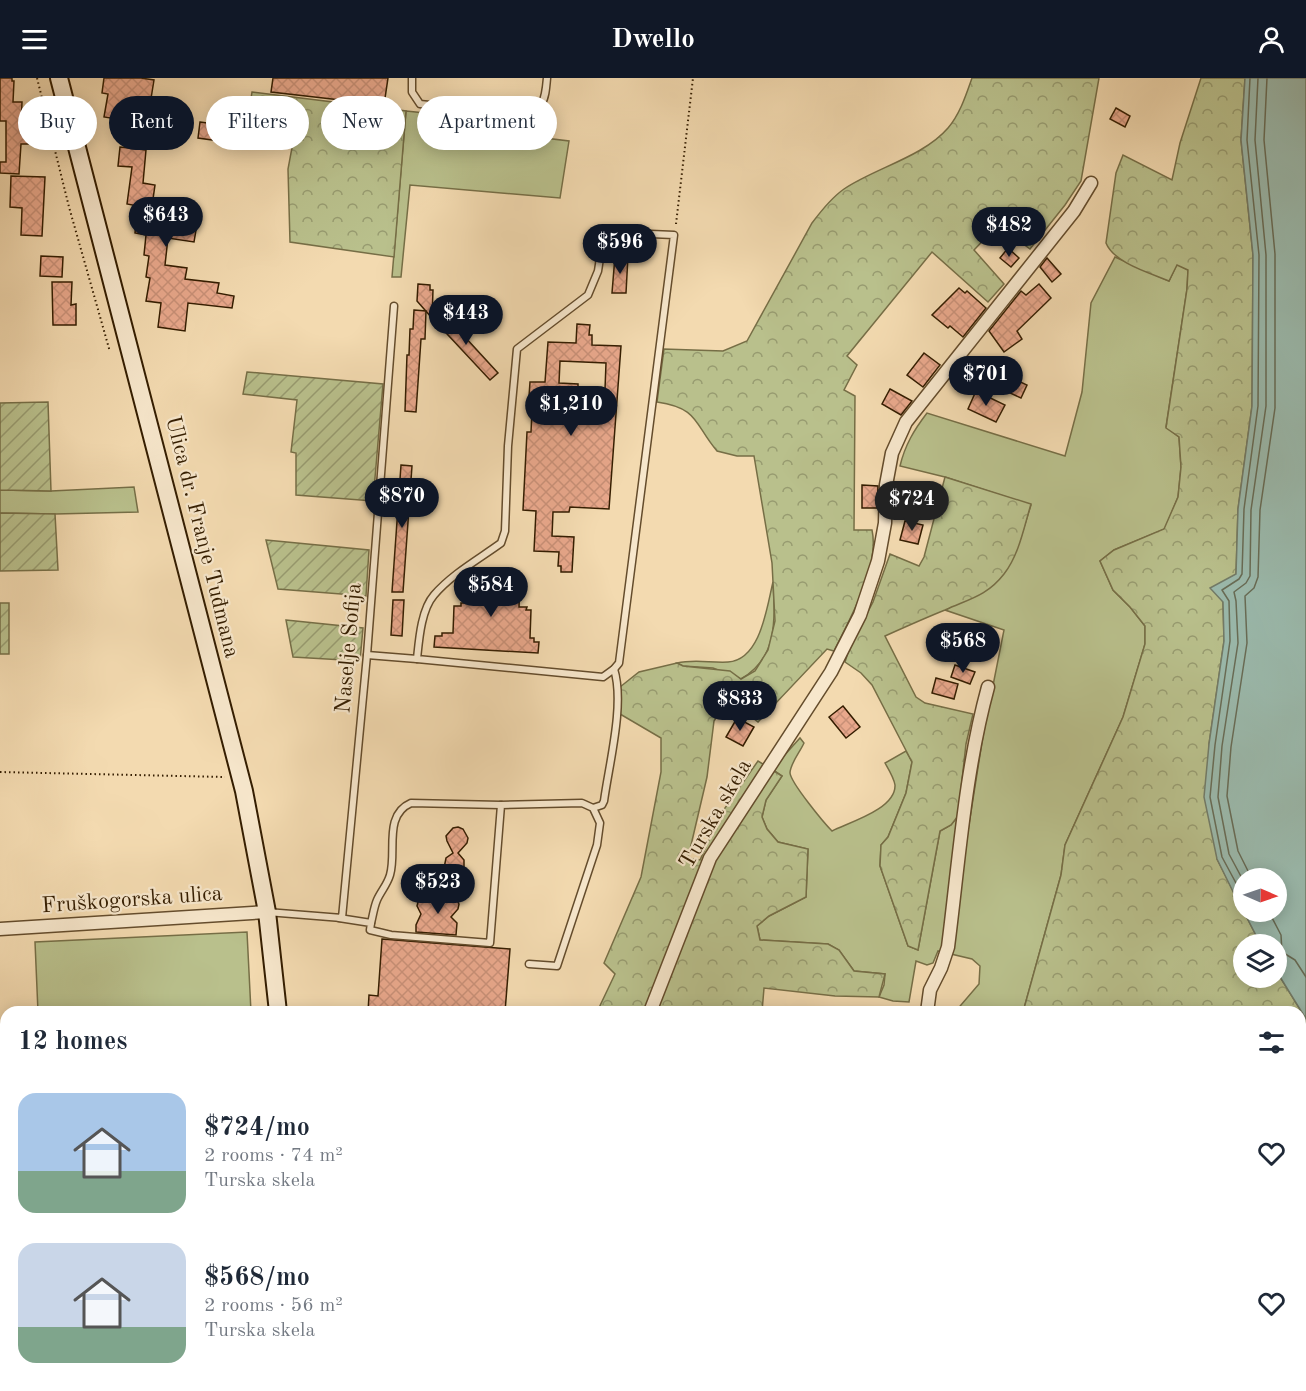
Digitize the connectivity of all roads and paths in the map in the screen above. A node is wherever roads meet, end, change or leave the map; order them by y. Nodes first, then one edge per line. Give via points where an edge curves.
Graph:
1 (37, 78) edge
2 (59, 78) edge
3 (412, 78) edge
4 (548, 78) edge
5 (693, 78) edge
6 (1091, 183) dead end
7 (674, 236) junction
8 (394, 306) dead end
9 (110, 352) dead end
10 (367, 655) junction
11 (417, 659) junction
12 (614, 669) junction
13 (988, 687) dead end
14 (0, 772) edge
15 (240, 777) junction
16 (501, 805) junction
17 (592, 808) junction
18 (267, 912) junction
19 (338, 917) junction
20 (371, 923) junction
21 (0, 929) edge
22 (529, 963) dead end
23 (277, 1006) edge
24 (652, 1006) edge
25 (928, 1006) edge

1 - 9 path
2 - 15 main road, Ulica dr. Franje Tuđmana
3 - 4 lane via 412,92 420,104 518,114 533,112 545,100
5 - 7 path
6 - 24 street, Turska skela via 1074,211 906,422 892,453 885,523 860,615 831,672 710,858
7 - 11 lane via 604,232 598,271 588,295 517,350 505,531 501,543 432,596 421,624
7 - 12 lane via 619,663
8 - 10 lane, Naselje Sofija
10 - 11 lane
10 - 19 lane, Naselje Sofija via 342,918
11 - 12 lane via 603,676
12 - 17 lane via 618,682 616,718 604,801
13 - 25 street via 967,790 948,947 930,990
14 - 15 path
15 - 18 main road, Ulica dr. Franje Tuđmana
16 - 17 lane via 582,803
16 - 20 lane via 411,803 403,807 394,824 391,873 376,901
16 - 20 lane via 490,943 391,935 370,930
17 - 22 lane via 600,823 597,845 557,966
18 - 19 lane
18 - 21 street, Fruškogorska ulica
18 - 23 main road, Ulica dr. Franje Tuđmana
19 - 20 lane

